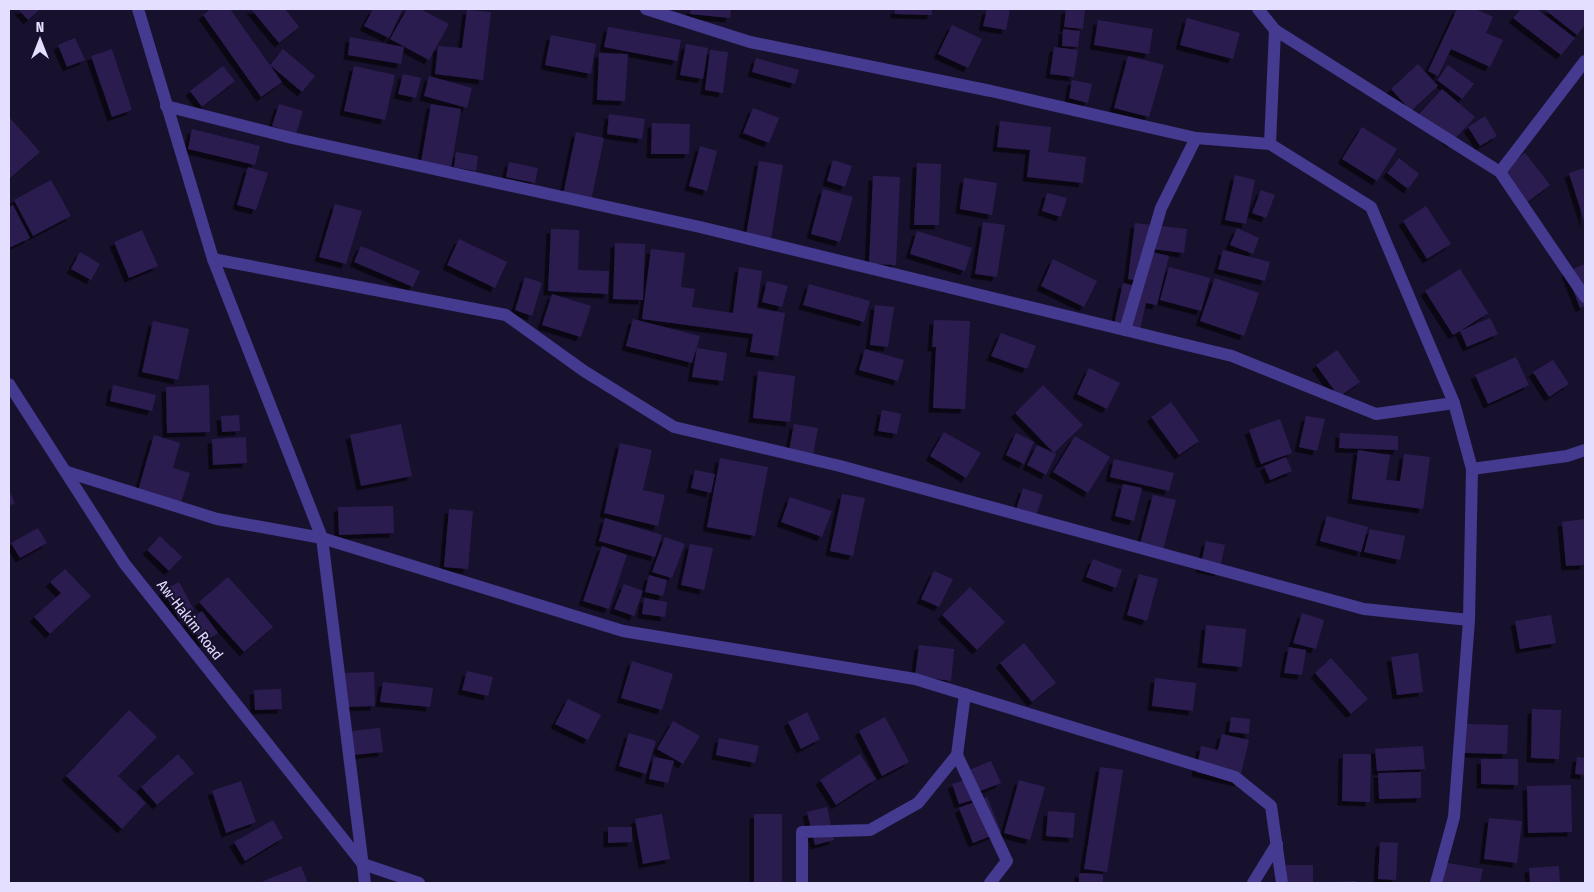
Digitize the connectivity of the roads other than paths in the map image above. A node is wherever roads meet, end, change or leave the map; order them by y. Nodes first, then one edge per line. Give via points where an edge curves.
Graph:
1 (138, 9) edge
2 (646, 9) edge
3 (1258, 9) edge
4 (1275, 30) junction
5 (1585, 61) edge
6 (166, 106) junction
7 (1196, 138) junction
8 (1270, 144) junction
9 (1500, 172) junction
10 (213, 259) junction
11 (1585, 297) edge
12 (1125, 330) junction
13 (9, 384) edge
14 (1454, 403) junction
15 (1585, 450) edge
16 (1472, 469) junction
17 (67, 472) junction
18 (322, 538) junction
19 (1469, 620) junction
20 (965, 694) junction
21 (957, 756) junction
22 (1277, 844) junction
23 (363, 864) junction
24 (365, 883) edge
25 (419, 883) edge
26 (802, 883) edge
27 (990, 883) edge
28 (1253, 883) edge
29 (1282, 883) edge
30 (1436, 883) edge

1 - 6 street
2 - 7 street via 750,42 992,91
3 - 4 street
4 - 8 street
4 - 9 street
5 - 9 street
6 - 10 street
6 - 12 street via 292,138 700,227
7 - 8 street
7 - 12 street via 1160,208
8 - 14 street via 1372,207
9 - 11 street
10 - 18 street
10 - 19 street via 506,315 584,371 674,427 849,469 1364,609
12 - 14 street via 1232,356 1376,414
13 - 17 street, Aw-Hakim Road
14 - 16 street
15 - 16 street via 1567,456
16 - 19 street
17 - 18 street via 216,519
17 - 23 street, Aw-Hakim Road via 124,563
18 - 20 street via 622,631 915,679
18 - 23 street
19 - 30 street via 1454,816
20 - 21 street
20 - 22 street via 1235,777 1271,806
21 - 26 street via 918,804 870,830 802,832
21 - 27 street via 1007,861
22 - 28 street
22 - 29 street
23 - 24 street
23 - 25 street

